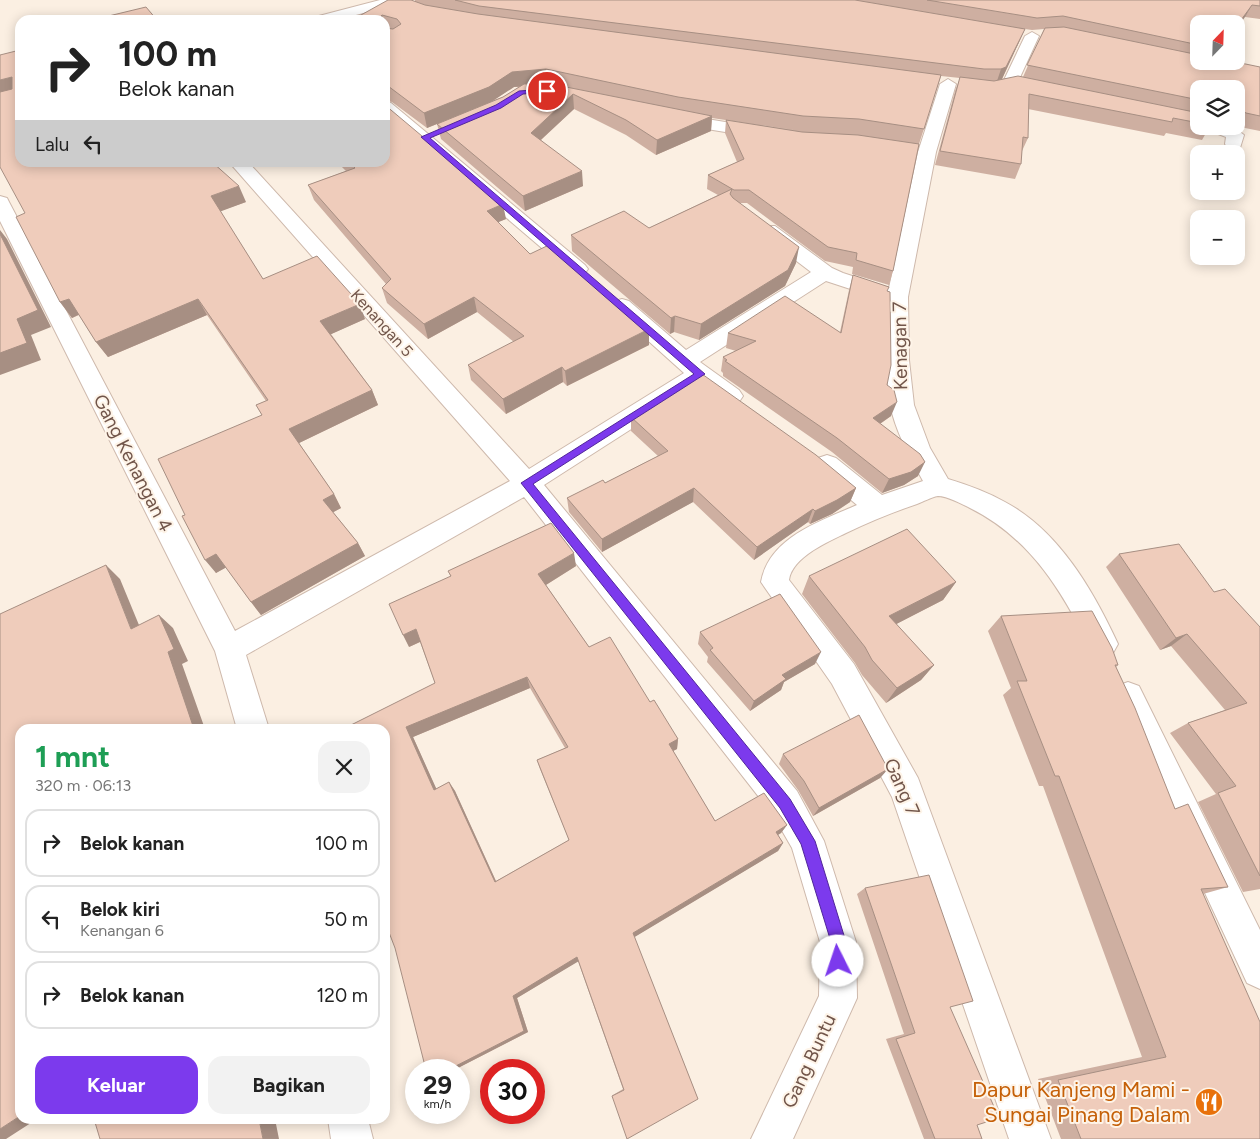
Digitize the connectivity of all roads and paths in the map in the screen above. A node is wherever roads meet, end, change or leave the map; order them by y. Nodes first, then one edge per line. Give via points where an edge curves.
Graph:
1 (399, 2) edge
2 (346, 15) edge
3 (1014, 33) edge
4 (1010, 83) junction
5 (1029, 87) edge
6 (390, 109) edge
7 (658, 115) edge
8 (781, 135) edge
9 (1235, 135) edge
10 (1234, 144) dead end
11 (243, 167) edge
12 (0, 202) edge
13 (755, 221) edge
14 (825, 272) junction
15 (898, 297) junction
16 (693, 368) junction
17 (746, 407) edge
18 (807, 450) edge
19 (527, 483) junction
20 (939, 486) junction
21 (878, 507) junction
22 (229, 649) junction
23 (251, 724) edge
24 (1260, 970) edge
25 (349, 1124) edge
26 (352, 1139) edge
27 (772, 1139) edge
28 (1030, 1139) edge

1 - 2 street
3 - 4 street via 1040,35
4 - 5 street
4 - 15 street, Kenagan 7 via 989,87 939,83 918,150
6 - 16 street via 434,134
7 - 8 street
9 - 10 street
11 - 19 street, Kenangan 5
12 - 22 street, Gang Kenangan 4
13 - 14 street
14 - 15 street
14 - 16 street
15 - 20 street, Kenagan 7 via 902,405 918,449
16 - 17 street
16 - 19 street
18 - 21 street
19 - 22 street
19 - 27 street, Gang Buntu via 785,803 808,841 838,942 838,998
20 - 21 street, Gang 7
20 - 24 street via 968,494 1005,513 1060,565 1096,629
21 - 28 street, Gang 7 via 826,531 790,554 778,568 775,582 843,674 906,790
22 - 23 street, Gang Kenangan 4
25 - 26 street

